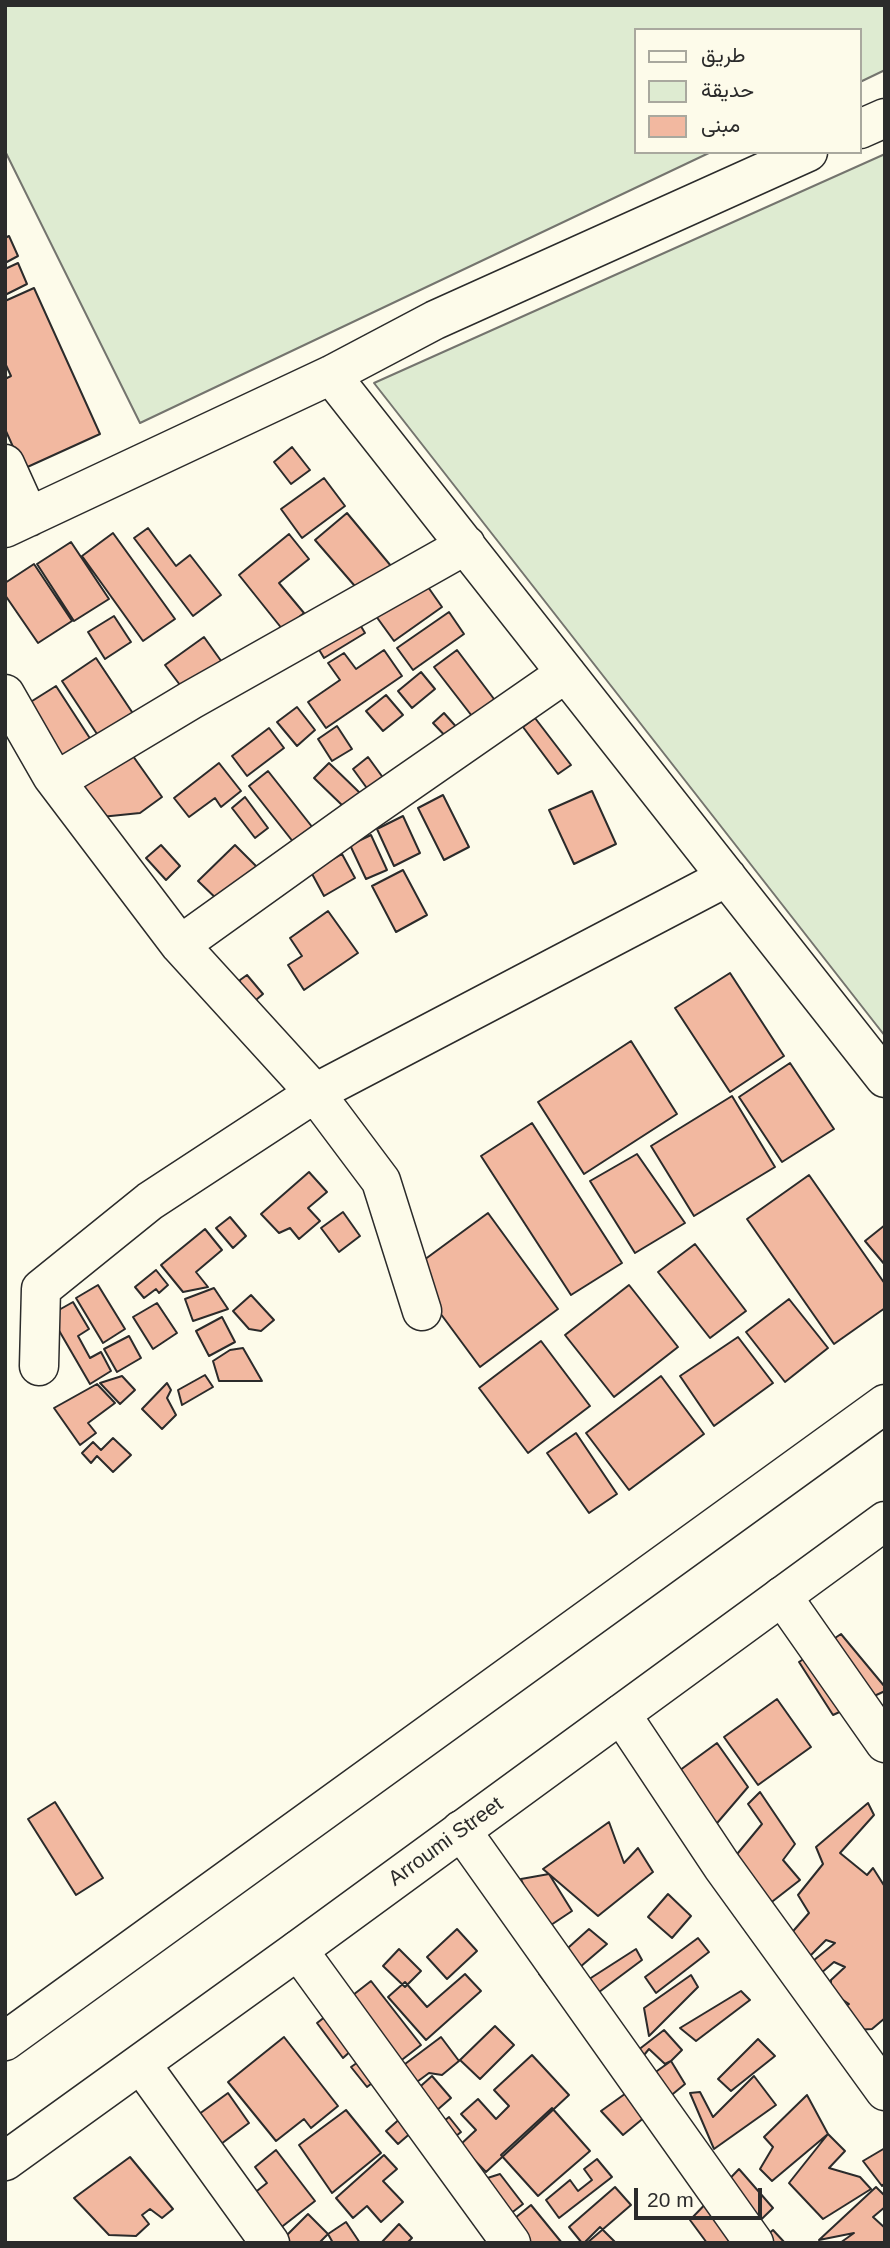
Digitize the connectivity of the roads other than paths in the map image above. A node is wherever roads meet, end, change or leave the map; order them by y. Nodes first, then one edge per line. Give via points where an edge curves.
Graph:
1 (885, 118) edge
2 (862, 128) edge
3 (804, 154) edge
4 (331, 375) junction
5 (5, 464) edge
6 (17, 523) edge
7 (466, 545) junction
8 (566, 673) junction
9 (5, 694) edge
10 (56, 781) junction
11 (727, 877) junction
12 (180, 945) junction
13 (885, 1078) edge
14 (315, 1093) junction
15 (422, 1311) dead end
16 (38, 1366) dead end
17 (885, 1404) edge
18 (885, 1521) edge
19 (782, 1596) junction
20 (621, 1714) junction
21 (885, 1743) edge
22 (461, 1830) junction
23 (298, 1950) junction
24 (5, 2041) edge
25 (141, 2064) junction
26 (885, 2091) edge
27 (5, 2161) edge
28 (270, 2243) edge
29 (511, 2243) edge
30 (754, 2243) edge

1 - 2 street
3 - 4 street via 435,320
4 - 6 street
4 - 7 street
5 - 6 street
7 - 8 street
7 - 10 street
8 - 11 street
8 - 12 street
9 - 10 street
10 - 12 street
11 - 13 street
11 - 14 street
12 - 14 street
14 - 15 street via 381,1181
14 - 16 street via 150,1201 41,1289
17 - 24 street
18 - 19 street, Arroumi Street
19 - 20 street, Arroumi Street
19 - 21 street
20 - 22 street, Arroumi Street
20 - 26 street via 722,1866
22 - 23 street, Arroumi Street
22 - 30 street
23 - 25 street, Arroumi Street
23 - 29 street
25 - 27 street, Arroumi Street
25 - 28 street

